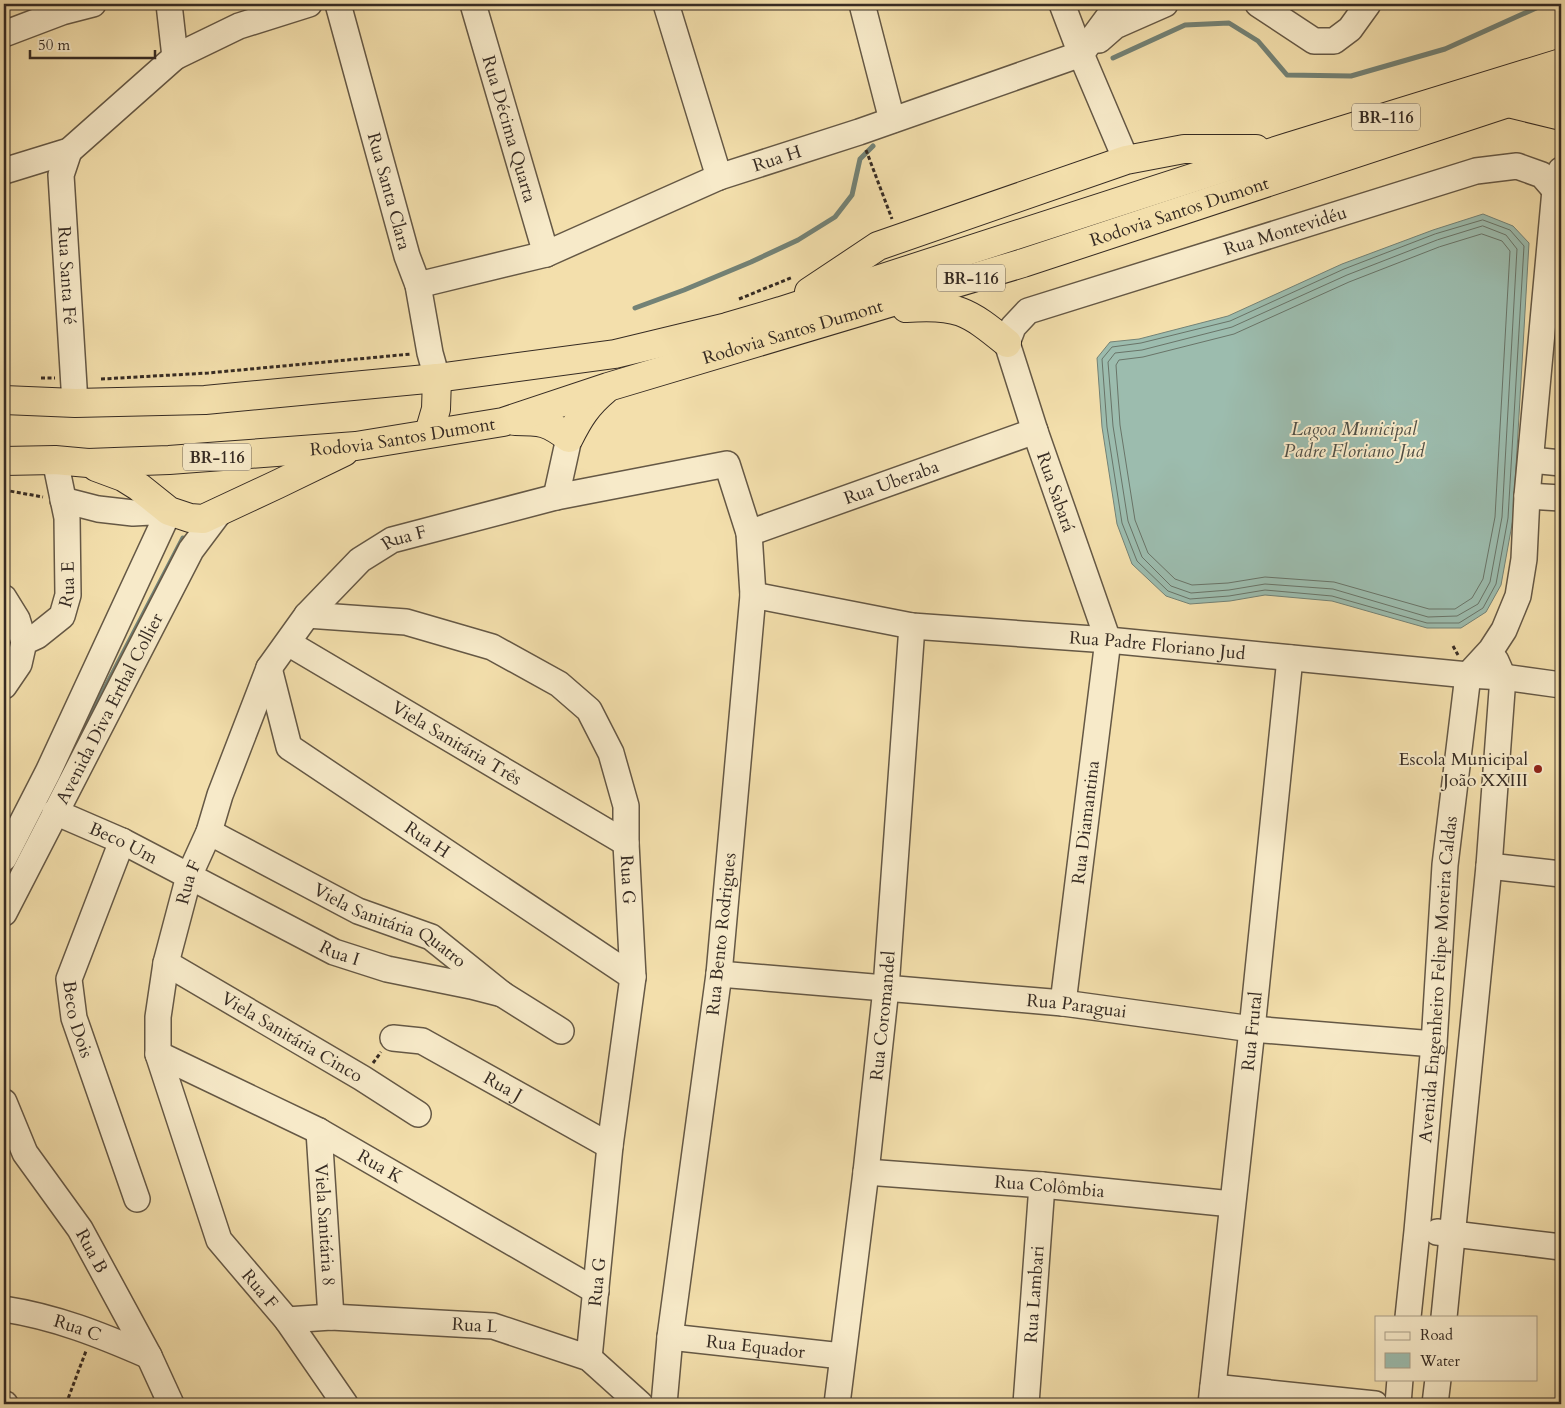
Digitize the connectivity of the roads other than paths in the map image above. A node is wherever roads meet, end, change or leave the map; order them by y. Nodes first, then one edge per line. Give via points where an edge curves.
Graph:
1 (93, 4) edge
2 (169, 4) edge
3 (309, 4) edge
4 (338, 4) edge
5 (473, 4) edge
6 (666, 4) edge
7 (862, 4) edge
8 (1062, 4) edge
9 (1118, 4) edge
10 (1165, 4) edge
11 (1258, 4) edge
12 (1368, 4) edge
13 (4, 34) edge
14 (1561, 44) edge
15 (1081, 54) junction
16 (174, 57) junction
17 (1561, 63) edge
18 (1483, 87) junction
19 (1561, 89) edge
20 (1508, 103) junction
21 (1561, 116) edge
22 (892, 120) junction
23 (1288, 147) junction
24 (69, 151) junction
25 (1126, 160) junction
26 (4, 171) edge
27 (718, 176) junction
28 (1558, 180) edge
29 (546, 254) junction
30 (1554, 268) edge
31 (418, 285) junction
32 (781, 311) junction
33 (864, 311) junction
34 (1007, 343) junction
35 (437, 378) junction
36 (608, 388) junction
37 (75, 402) junction
38 (10, 404) edge
39 (503, 422) junction
40 (1035, 431) junction
41 (429, 432) junction
42 (569, 438) junction
43 (356, 446) junction
44 (6, 457) edge
45 (55, 460) junction
46 (1531, 460) junction
47 (1561, 462) edge
48 (88, 463) junction
49 (727, 464) joint
50 (1527, 496) junction
51 (556, 497) junction
52 (1561, 498) edge
53 (63, 500) junction
54 (222, 510) junction
55 (169, 512) junction
56 (749, 533) junction
57 (753, 595) junction
58 (4, 598) edge
59 (307, 615) junction
60 (912, 626) junction
61 (1108, 640) junction
62 (24, 642) junction
63 (288, 643) junction
64 (1490, 650) junction
65 (1290, 658) junction
66 (269, 668) junction
67 (1468, 675) junction
68 (1503, 677) junction
69 (1561, 685) edge
70 (4, 686) edge
71 (55, 812) junction
72 (209, 832) junction
73 (122, 841) junction
74 (626, 843) junction
75 (4, 858) edge
76 (1489, 866) junction
77 (1561, 874) edge
78 (190, 876) junction
79 (4, 913) edge
80 (166, 963) junction
81 (718, 974) junction
82 (632, 977) junction
83 (886, 988) junction
84 (502, 994) junction
85 (1063, 1003) junction
86 (1252, 1029) junction
87 (561, 1031) dead end
88 (393, 1038) road end
89 (1434, 1044) junction
90 (158, 1054) junction
91 (4, 1102) edge
92 (418, 1114) dead end
93 (319, 1130) junction
94 (610, 1146) junction
95 (866, 1172) junction
96 (1042, 1185) junction
97 (137, 1199) dead end
98 (1232, 1204) junction
99 (1417, 1231) junction
100 (1453, 1233) junction
101 (1561, 1247) edge
102 (596, 1292) junction
103 (4, 1309) edge
104 (1408, 1316) edge
105 (1444, 1316) edge
106 (331, 1317) junction
107 (287, 1320) junction
108 (670, 1337) junction
109 (149, 1356) junction
110 (842, 1356) junction
111 (589, 1358) junction
112 (1400, 1380) edge
113 (1438, 1380) edge
114 (1212, 1396) edge
115 (171, 1404) edge
116 (345, 1404) edge
117 (640, 1404) edge
118 (664, 1404) edge
119 (837, 1404) edge
120 (1026, 1404) edge
121 (1376, 1404) edge
122 (1398, 1404) edge
123 (1435, 1404) edge

1 - 13 street
2 - 16 street
3 - 16 street via 239,26
4 - 31 street, Rua Santa Clara via 407,256
5 - 29 street, Rua Décima Quarta
6 - 27 street
7 - 22 street
8 - 15 street
9 - 15 street
10 - 15 street via 1115,26
11 - 12 street via 1314,41 1334,41 1350,29
14 - 18 highway
15 - 22 street, Rua H
15 - 25 street
16 - 24 street
17 - 18 highway, Rodovia Santos Dumont / BR-116
18 - 23 highway, Rodovia Santos Dumont / BR-116
19 - 20 highway, Rodovia Santos Dumont / BR-116
20 - 21 highway
20 - 33 highway, Rodovia Santos Dumont / BR-116 via 1022,263
22 - 27 street, Rua H
23 - 25 highway via 1184,149
23 - 32 highway, Rodovia Santos Dumont / BR-116
24 - 26 street
24 - 37 street, Rua Santa Fé via 61,174
25 - 32 highway via 878,246
27 - 29 street, Rua H
28 - 30 street
28 - 34 street, Rua Montevidéu via 1517,166 1476,171 1028,311 1013,326
29 - 31 street, Rua H
30 - 46 street
31 - 35 street, Rua Santa Clara
32 - 35 highway, Rodovia Santos Dumont / BR-116 via 615,354
33 - 34 highway via 935,306 960,310
33 - 36 highway, Rodovia Santos Dumont / BR-116
34 - 40 street, Rua Sabará
35 - 37 highway, Rodovia Santos Dumont / BR-116 via 205,400
35 - 41 highway via 436,409
36 - 39 highway, Rodovia Santos Dumont / BR-116
36 - 42 highway via 590,402
37 - 38 highway, Rodovia Santos Dumont / BR-116
39 - 41 highway, Rodovia Santos Dumont / BR-116
39 - 42 highway via 539,422 556,428
40 - 56 street, Rua Uberaba
40 - 61 street, Rua Sabará
41 - 43 highway, Rodovia Santos Dumont / BR-116
42 - 51 street
43 - 48 highway, Rodovia Santos Dumont / BR-116
43 - 54 highway
44 - 45 highway, Rodovia Santos Dumont / BR-116
45 - 48 highway, Rodovia Santos Dumont / BR-116
45 - 53 street, Rua E
46 - 47 street
46 - 50 street
48 - 55 highway via 123,477
49 - 51 street, Rua F
49 - 56 street, Rua Bento Rodrigues
50 - 52 street
50 - 64 street via 1524,559 1518,596 1504,630
51 - 59 street, Rua F via 392,540 360,560
53 - 55 street via 124,512
53 - 62 street, Rua E via 67,518 68,595 62,616 38,636
54 - 55 highway via 203,518
54 - 71 street, Avenida Diva Erthal Collier via 191,550
55 - 75 street, Avenida Diva Erthal Collier via 48,772
56 - 57 street, Rua Bento Rodrigues
57 - 60 street, Rua Padre Floriano Jud
57 - 81 street, Rua Bento Rodrigues
58 - 62 street via 17,618
59 - 63 street, Rua F
59 - 74 street, Rua G via 406,622 492,647 559,684 589,710 611,752 626,806
60 - 61 street, Rua Padre Floriano Jud
60 - 83 street, Rua Coromandel
61 - 65 street, Rua Padre Floriano Jud
61 - 85 street, Rua Diamantina
62 - 70 street via 19,664
63 - 66 street, Rua F
63 - 74 street, Viela Sanitária Três
64 - 67 street
64 - 68 street
65 - 67 street, Rua Padre Floriano Jud
65 - 86 street, Rua Frutal
66 - 72 street, Rua F
66 - 82 street, Rua H via 289,747
67 - 68 street, Rua Padre Floriano Jud
67 - 89 street, Avenida Engenheiro Felipe Moreira Caldas via 1445,865
68 - 69 street, Rua Padre Floriano Jud
68 - 76 street
71 - 73 street, Beco Um
71 - 79 street, Avenida Diva Erthal Collier
72 - 78 street, Rua F
72 - 84 street, Viela Sanitária Quatro via 358,911 431,937
73 - 78 street, Beco Um
73 - 97 street, Beco Dois via 69,979 74,1018
74 - 82 street, Rua G
76 - 77 street
76 - 100 street
78 - 80 street, Rua F
78 - 84 street, Rua I via 334,952 387,969
80 - 90 street, Rua F via 158,1017
80 - 92 street, Viela Sanitária Cinco
81 - 83 street, Rua Paraguai
81 - 108 street, Rua Bento Rodrigues
82 - 94 street, Rua G
83 - 85 street, Rua Paraguai
83 - 95 street, Rua Coromandel
84 - 87 street, Viela Sanitária Quatro
85 - 86 street, Rua Paraguai
86 - 89 street, Rua Paraguai
86 - 98 street, Rua Frutal
88 - 94 street, Rua J via 422,1041
89 - 99 street, Avenida Engenheiro Felipe Moreira Caldas
90 - 93 street, Rua K
90 - 107 street, Rua F via 219,1240
91 - 109 street, Rua B via 25,1154 80,1229
93 - 102 street, Rua K
93 - 106 street, Viela Sanitária 8
94 - 102 street, Rua G
95 - 96 street, Rua Colômbia
95 - 110 street, Rua Coromandel
96 - 98 street, Rua Colômbia
96 - 120 street, Rua Lambari
98 - 114 street, Rua Frutal
99 - 100 street
99 - 104 street, Avenida Engenheiro Felipe Moreira Caldas
100 - 101 street
100 - 105 street
102 - 111 street, Rua G
103 - 109 street, Rua C via 30,1313 94,1332
106 - 107 street, Rua L
106 - 111 street, Rua L via 493,1326
107 - 116 street, Rua F
108 - 110 street, Rua Equador
108 - 118 street, Rua Bento Rodrigues
109 - 115 street, Rua B
110 - 119 street, Rua Coromandel
111 - 117 street, Rua L
112 - 122 street
113 - 123 street
114 - 121 street

